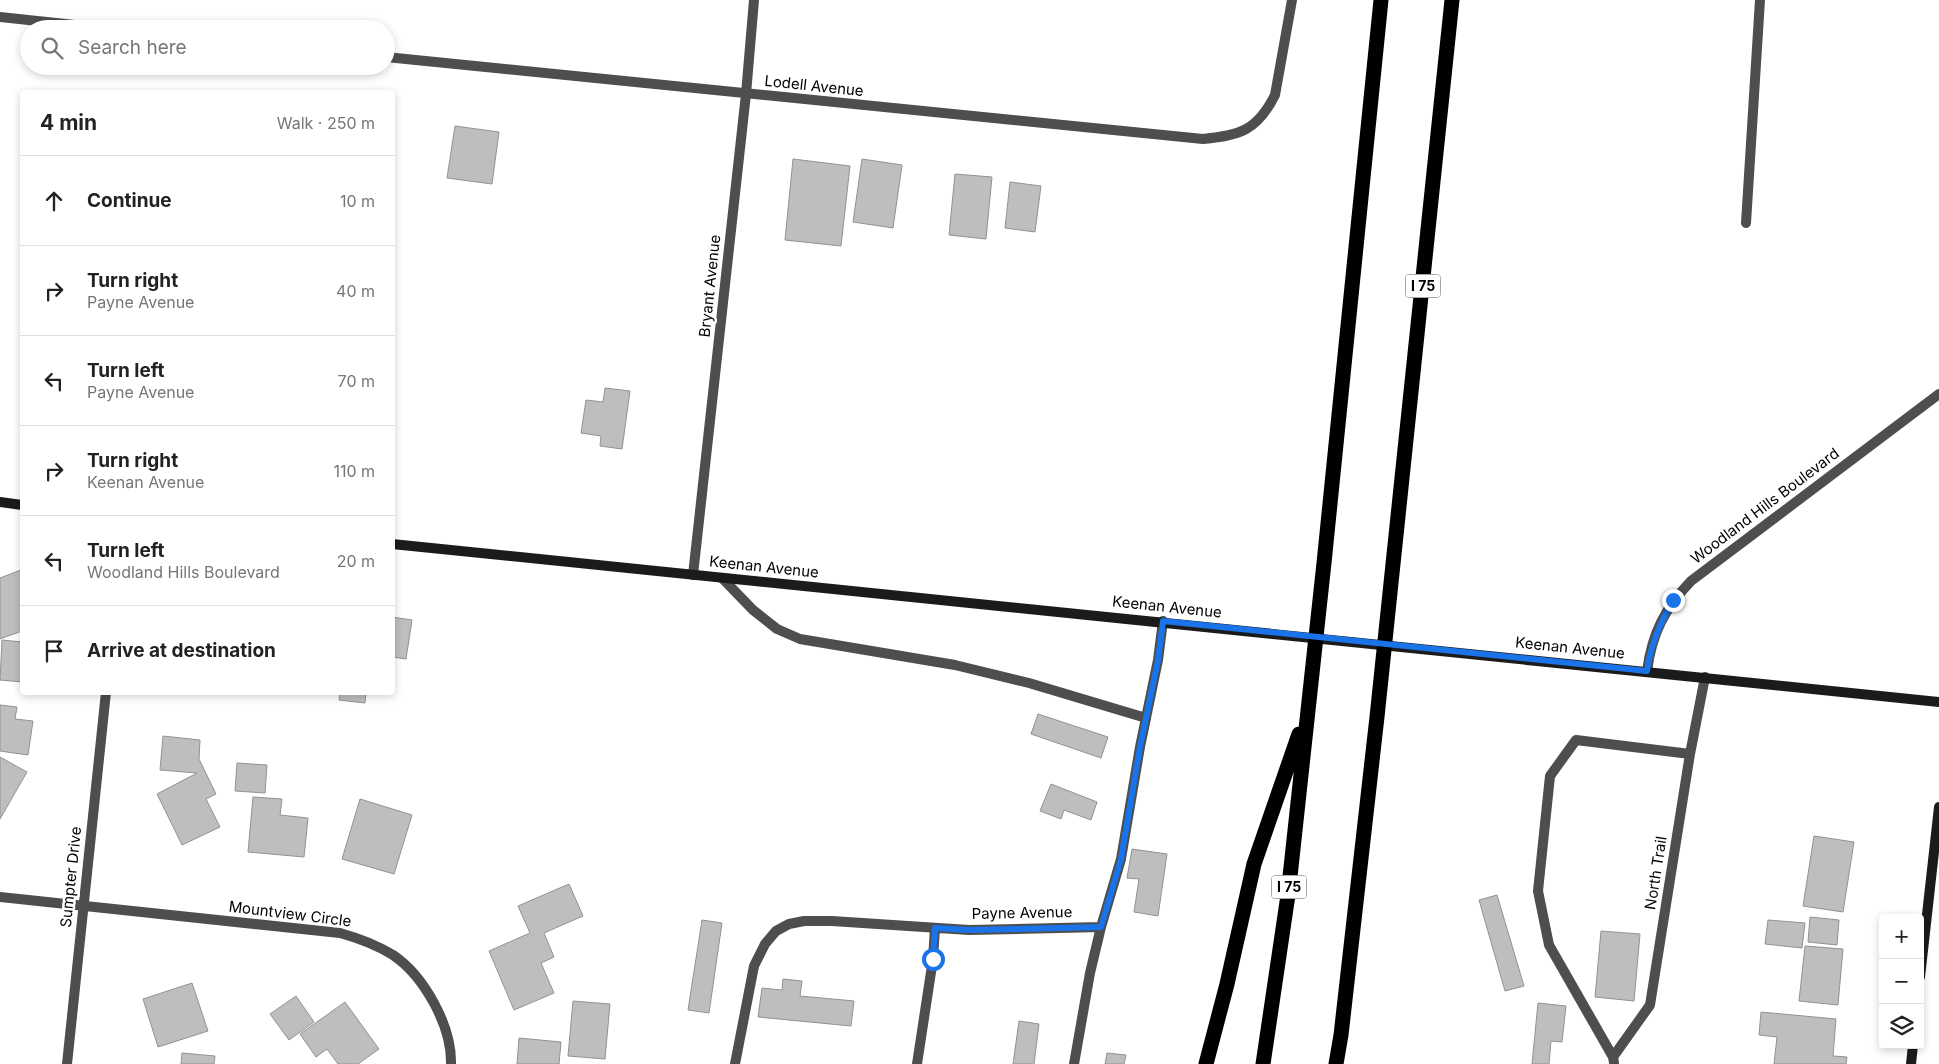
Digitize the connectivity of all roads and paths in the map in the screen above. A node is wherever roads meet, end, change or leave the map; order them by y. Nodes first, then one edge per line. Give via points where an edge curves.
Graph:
1 (754, 0) edge
2 (1292, 0) edge
3 (1382, 0) edge
4 (1452, 0) edge
5 (1760, 0) edge
6 (0, 17) edge
7 (28, 20) edge
8 (395, 58) edge
9 (746, 94) junction
10 (1746, 223) dead end
11 (1939, 394) edge
12 (0, 502) edge
13 (20, 505) edge
14 (395, 544) edge
15 (693, 575) junction
16 (723, 578) junction
17 (1163, 621) junction
18 (1647, 671) junction
19 (1705, 677) junction
20 (106, 695) edge
21 (1939, 702) edge
22 (1308, 709) junction
23 (1146, 718) junction
24 (1690, 754) junction
25 (1939, 807) edge
26 (0, 897) edge
27 (83, 906) junction
28 (1101, 927) junction
29 (935, 928) junction
30 (1922, 959) edge
31 (1913, 1049) edge
32 (1614, 1061) edge
33 (67, 1064) edge
34 (451, 1064) edge
35 (735, 1064) edge
36 (917, 1064) edge
37 (1074, 1064) edge
38 (1206, 1064) edge
39 (1263, 1064) edge
40 (1336, 1064) edge
41 (1911, 1064) edge

1 - 9 street, Bryant Avenue
2 - 9 street, Lodell Avenue via 1275,95 1269,108 1252,126 1231,136 1203,140
3 - 22 highway, I 75
4 - 40 highway, I 75 via 1393,571
5 - 10 street
6 - 7 street
8 - 9 street, Lodell Avenue
9 - 15 street, Bryant Avenue
11 - 18 street, Woodland Hills Boulevard via 1690,581 1673,600 1656,630
12 - 13 street
14 - 15 street, Keenan Avenue
15 - 16 street, Keenan Avenue
16 - 17 street, Keenan Avenue
16 - 23 street via 753,610 777,629 800,639 955,664
17 - 18 street, Keenan Avenue
17 - 23 street
18 - 19 street, Keenan Avenue
19 - 21 street, Keenan Avenue
19 - 24 street, North Trail
20 - 27 street, Sumpter Drive
22 - 38 highway via 1254,864
22 - 39 highway, I 75 via 1288,895
23 - 28 street via 1121,859
24 - 32 street, North Trail via 1650,1005
24 - 32 street via 1576,740 1550,776 1538,891 1549,945
25 - 30 street
26 - 27 street, Mountview Circle
27 - 33 street, Sumpter Drive
27 - 34 street, Mountview Circle via 340,933 363,940 394,956 417,977 440,1015
28 - 29 street, Payne Avenue
28 - 37 street
29 - 35 street, Payne Avenue via 804,921 776,931 754,966
29 - 36 street
31 - 41 street

